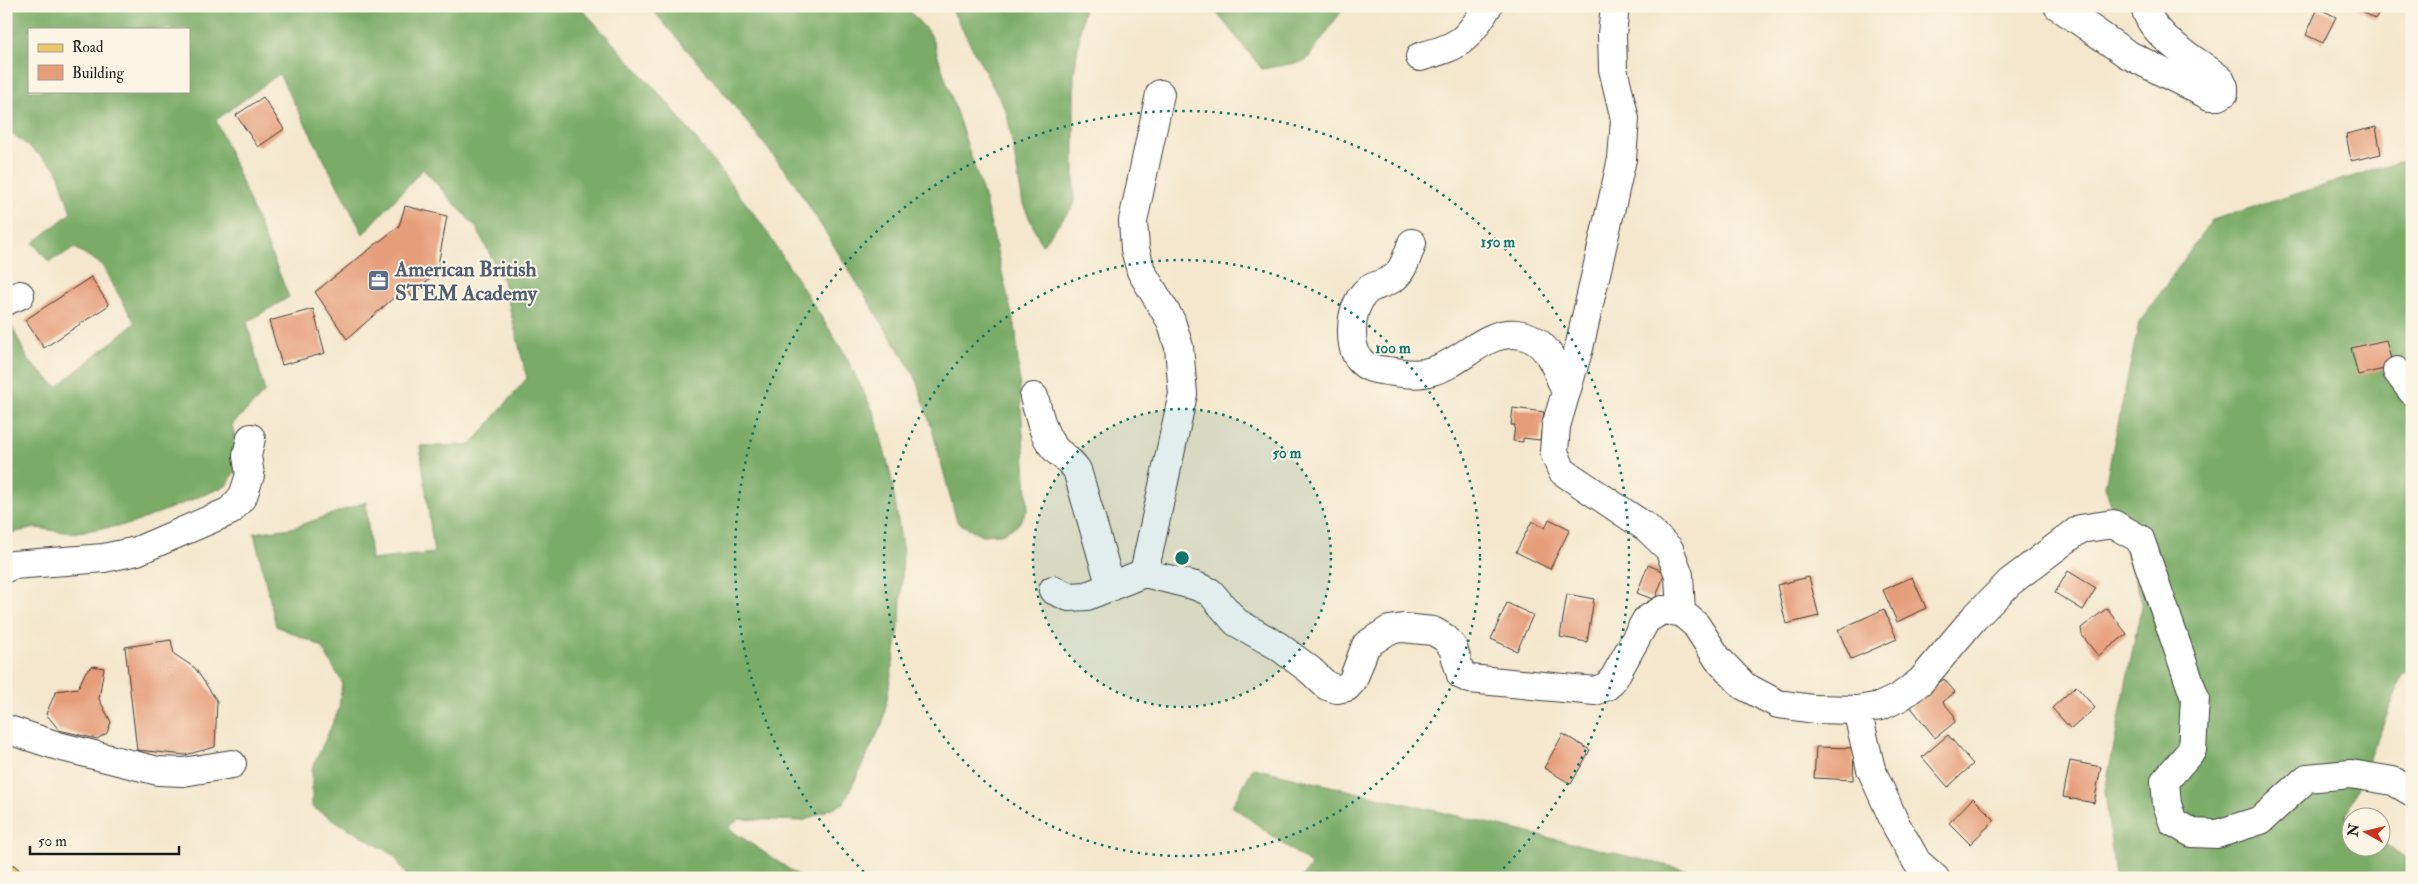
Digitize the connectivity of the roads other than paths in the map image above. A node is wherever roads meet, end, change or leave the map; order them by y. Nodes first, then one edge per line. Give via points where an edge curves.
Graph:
1 (1488, 6) edge
2 (1614, 6) edge
3 (2058, 6) edge
4 (2145, 6) edge
5 (1420, 57) dead end
6 (1160, 94) dead end
7 (1412, 243) dead end
8 (1566, 393) junction
9 (1034, 397) dead end
10 (251, 438) dead end
11 (6, 568) edge
12 (1144, 573) junction
13 (1111, 587) junction
14 (1052, 590) dead end
15 (1681, 612) junction
16 (1857, 710) junction
17 (6, 730) edge
18 (232, 764) dead end
19 (2412, 792) edge
20 (1935, 878) edge

1 - 5 street via 1464,40 1453,48
2 - 8 street via 1613,69 1625,119 1622,159
3 - 4 street via 2127,54 2210,96 2224,93 2221,80 2169,42 2154,26
6 - 12 street via 1133,221 1135,249 1141,271 1171,321 1178,347 1183,394
7 - 8 street via 1396,276 1366,289 1356,306 1352,328 1354,350 1360,363 1372,369 1415,374 1434,371 1499,335 1522,335 1541,344 1553,360
8 - 15 street via 1556,426 1554,452 1562,471 1647,528 1669,549 1679,575
9 - 13 street via 1042,425 1056,450 1077,470
10 - 11 street via 248,456 250,475 243,496 230,511 137,551 104,558
12 - 13 street
12 - 15 street via 1210,592 1236,622 1278,646 1327,686 1338,689 1347,687 1354,680 1366,645 1389,630 1403,628 1433,631 1445,638 1453,648 1461,675 1470,679 1595,690 1607,686 1614,678 1646,620 1662,610
13 - 14 street via 1087,596 1069,597
15 - 16 street via 1696,625 1718,659 1744,686 1778,704
16 - 19 street via 1881,706 1900,697 1921,681 1974,618 2010,582 2080,530 2113,524 2140,540 2195,698 2192,750 2165,781 2173,822 2192,833 2217,834 2252,823 2261,820 2307,778 2351,774 2393,781
16 - 20 street via 1872,770 1896,826 1917,862
17 - 18 street via 158,771 183,772

